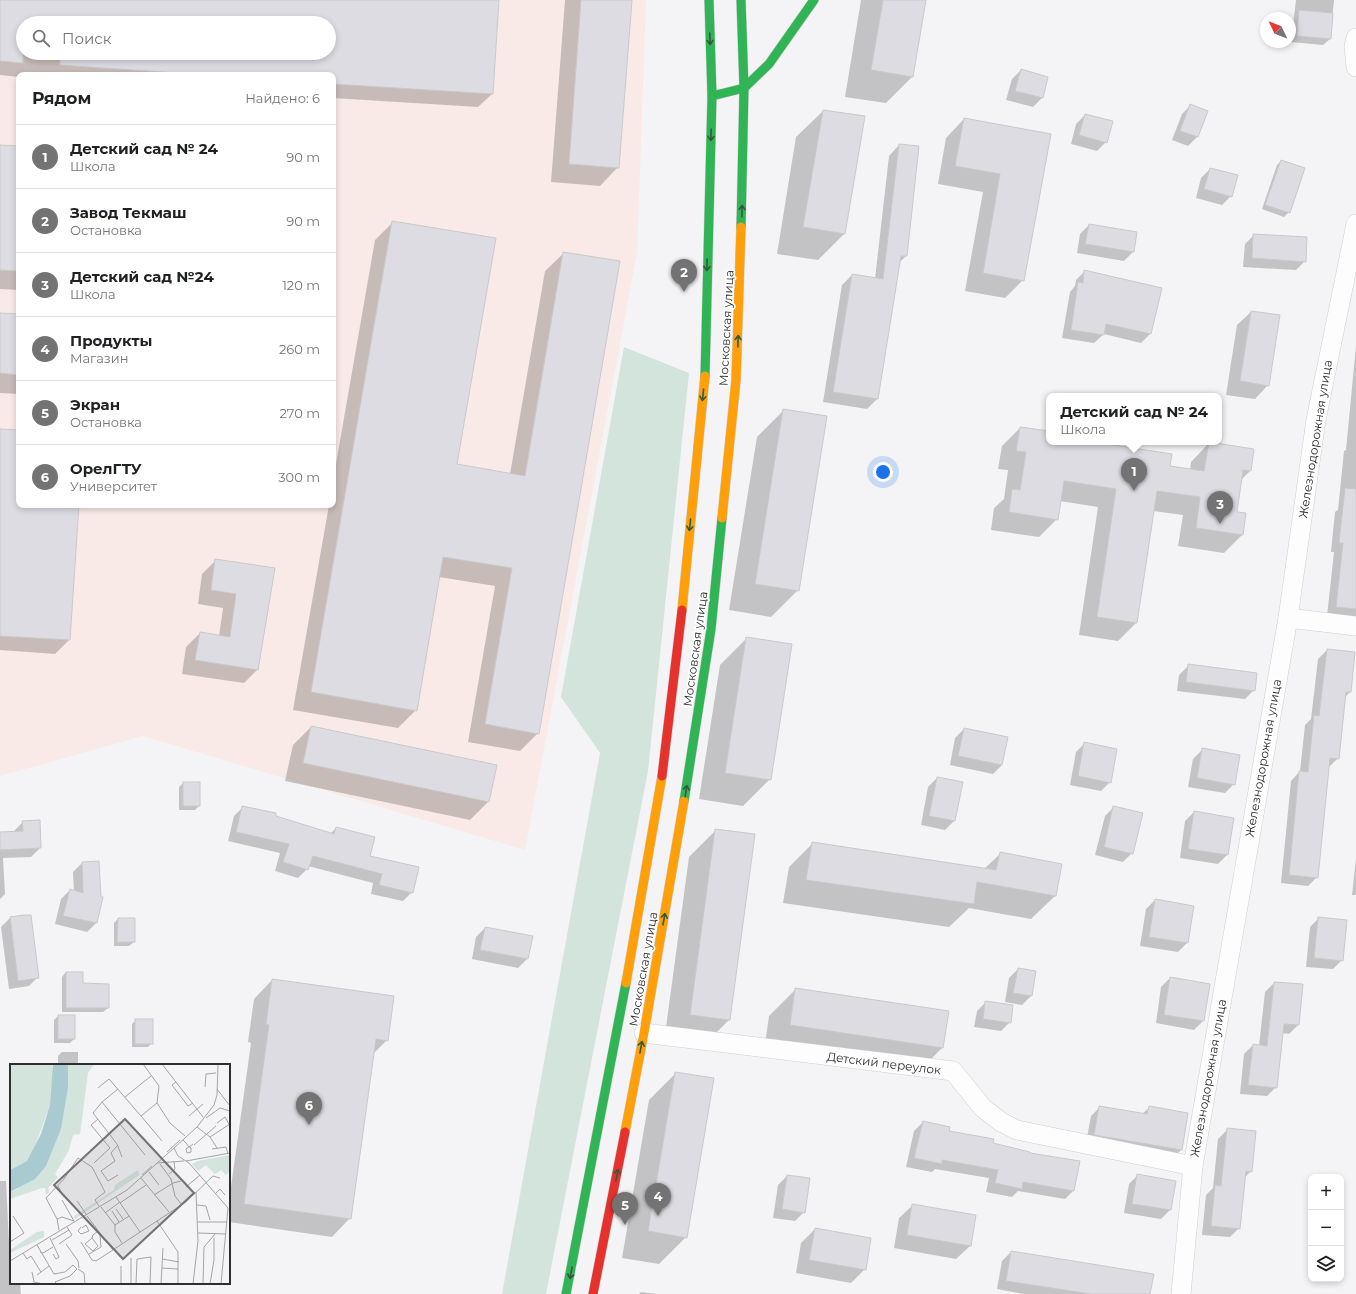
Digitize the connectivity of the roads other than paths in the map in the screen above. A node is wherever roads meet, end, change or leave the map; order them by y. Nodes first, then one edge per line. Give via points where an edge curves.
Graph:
1 (709, 0) edge
2 (741, 0) edge
3 (814, 0) edge
4 (1356, 38) edge
5 (1356, 68) edge
6 (744, 88) junction
7 (712, 96) junction
8 (1356, 224) edge
9 (1288, 618) junction
10 (1356, 626) edge
11 (644, 1033) junction
12 (1193, 1166) junction
13 (582, 1252) junction
14 (602, 1255) junction
15 (566, 1294) edge
16 (593, 1294) edge
17 (1181, 1294) edge

1 -> 7 main road, Московская улица
2 - 6 main road, Московская улица
3 - 6 main road via 769,64
4 - 5 street
6 - 7 main road
11 -> 6 main road, Московская улица via 712,629 736,380
7 -> 13 main road, Московская улица via 705,378 681,624 660,788 615,1043
8 - 9 street, Железнодорожная улица via 1316,420
9 - 10 street
9 - 12 street, Железнодорожная улица
11 - 12 street, Детский переулок via 953,1072 984,1108 1001,1122 1017,1130
14 -> 11 main road, Московская улица
12 - 17 street, Железнодорожная улица
13 - 14 main road
13 -> 15 main road, Московская улица
14 - 16 main road, Московская улица

